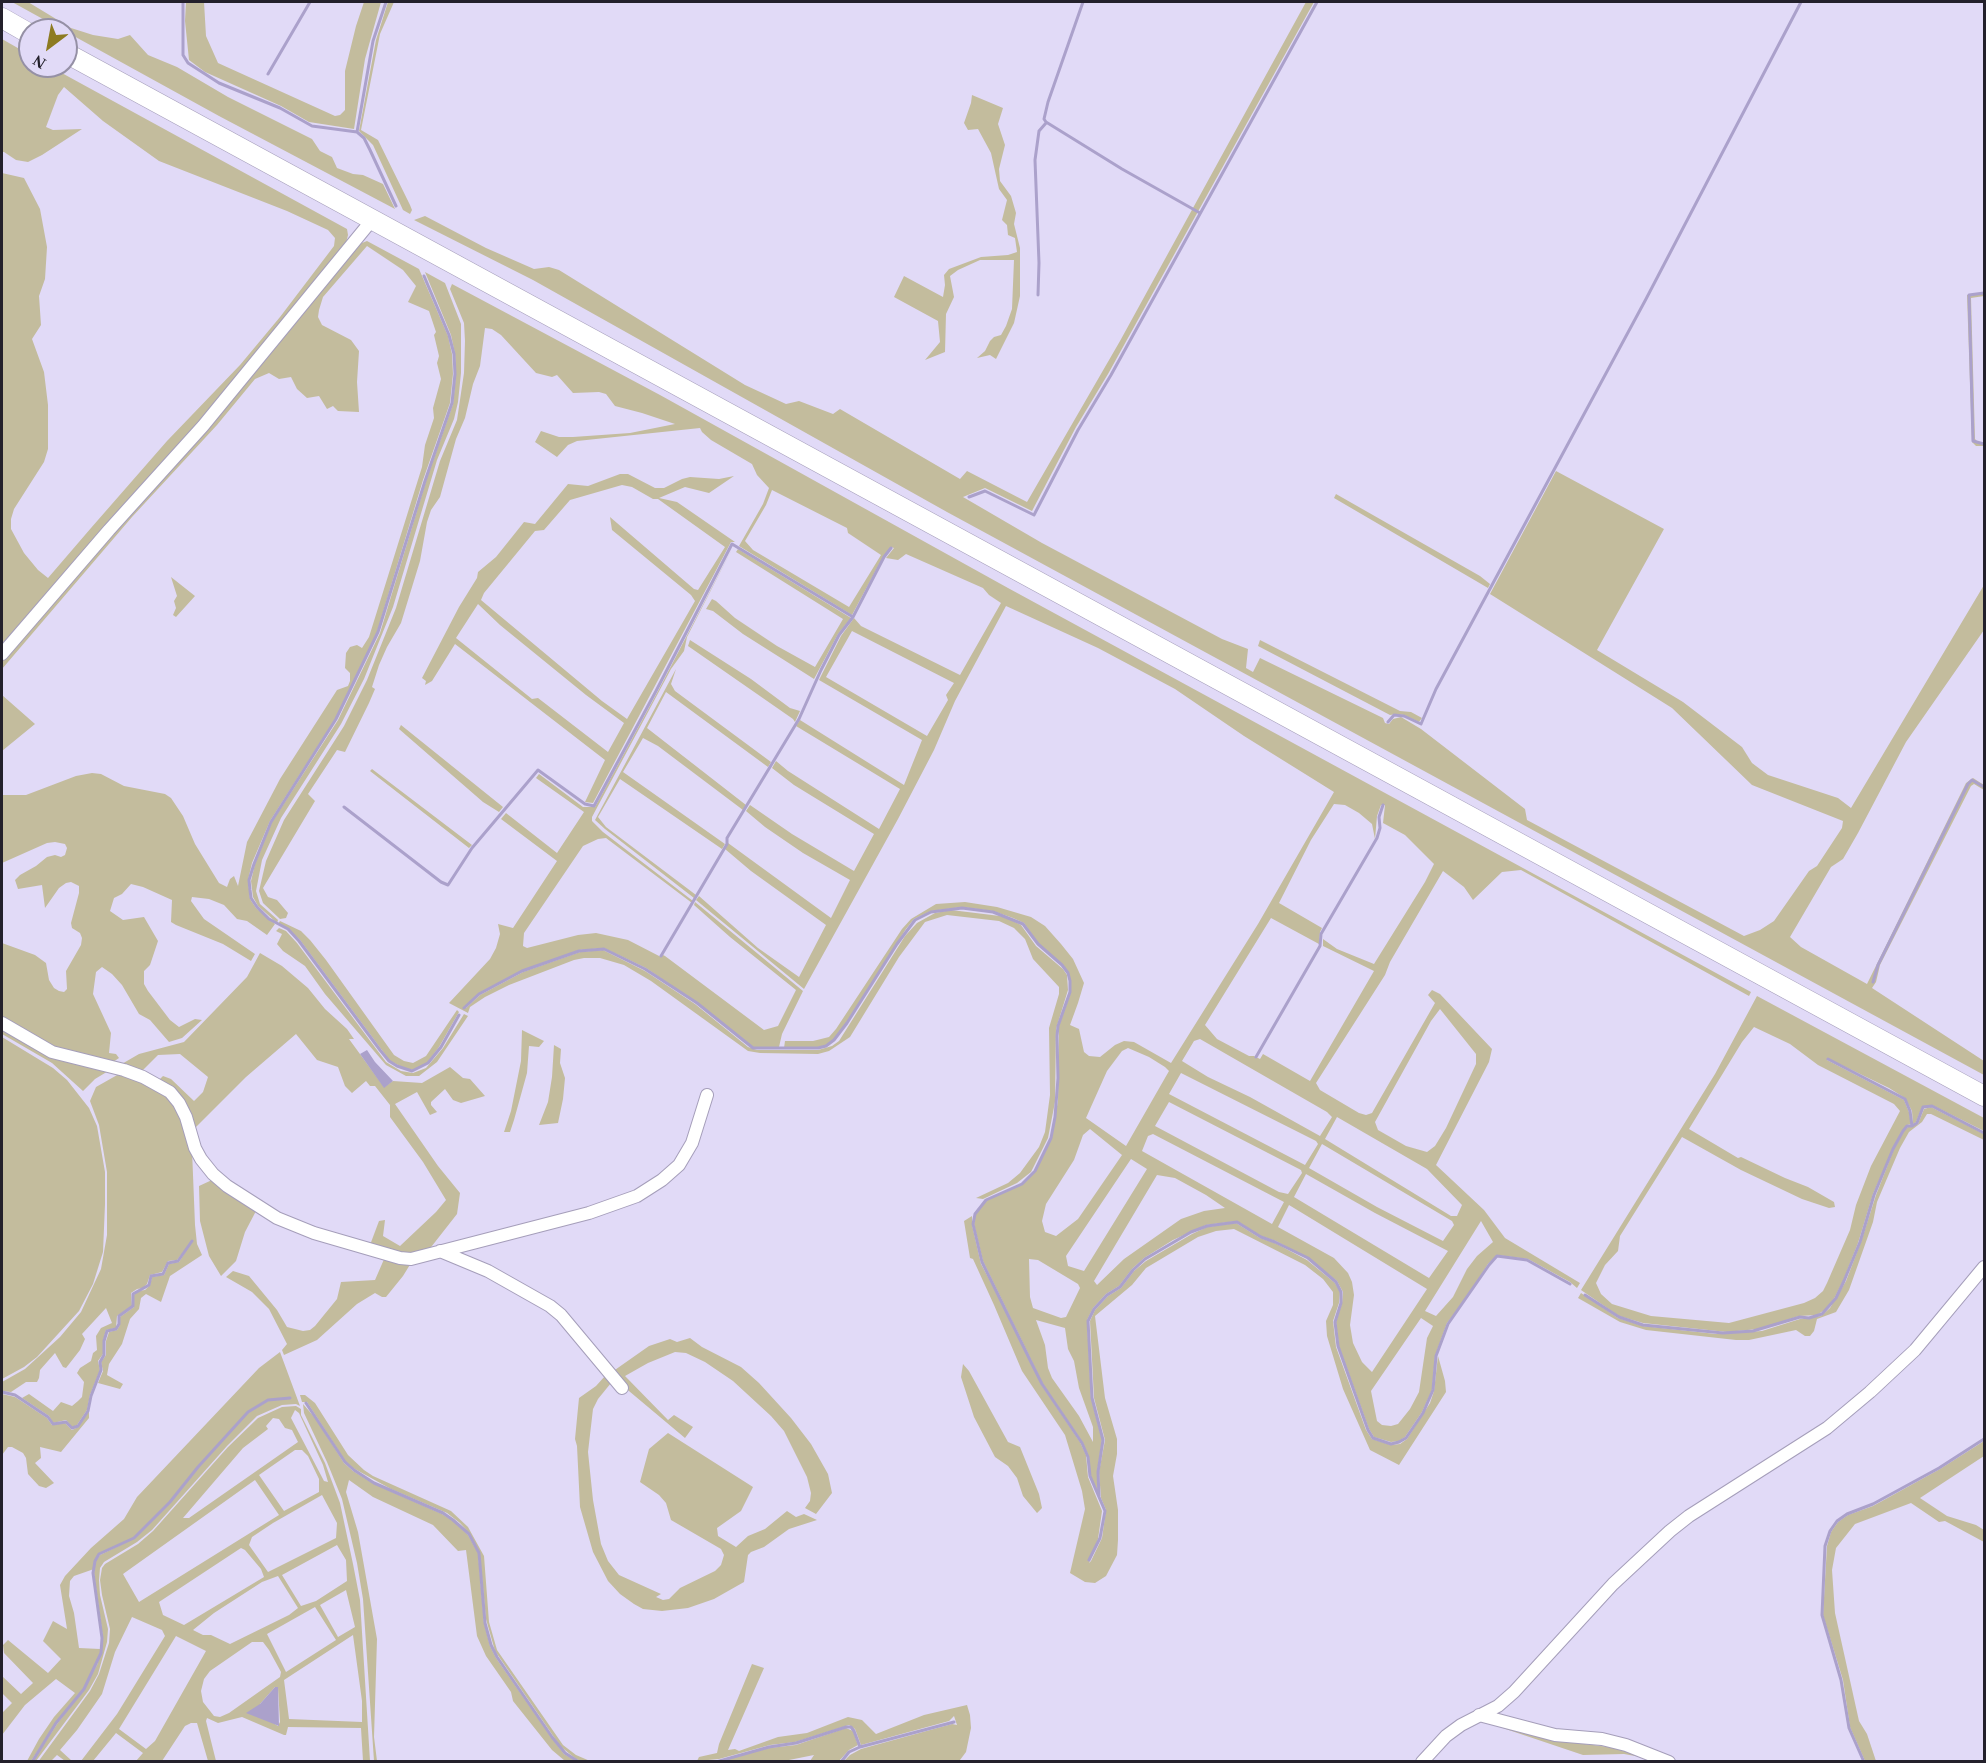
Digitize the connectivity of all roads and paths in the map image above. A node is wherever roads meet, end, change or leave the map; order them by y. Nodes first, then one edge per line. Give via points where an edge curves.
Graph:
1 (2, 18) edge
2 (18, 27) edge
3 (78, 60) edge
4 (372, 220) junction
5 (2, 654) edge
6 (2, 1023) edge
7 (707, 1095) dead end
8 (1984, 1096) edge
9 (440, 1251) junction
10 (1984, 1268) edge
11 (622, 1388) dead end
12 (1479, 1715) junction
13 (1422, 1761) edge
14 (1669, 1761) edge

1 - 2 highway
3 - 4 highway
4 - 5 street via 203,426
4 - 8 highway
6 - 9 street via 52,1052 143,1077 170,1092 186,1117 198,1154 213,1174 277,1218 400,1258
7 - 9 street via 687,1153 671,1173 649,1189 589,1213
9 - 11 street via 488,1271 555,1311
10 - 12 street via 1915,1350 1870,1392 1827,1428 1670,1531 1612,1584 1514,1692
12 - 13 street via 1446,1736
12 - 14 street via 1555,1735 1602,1739

